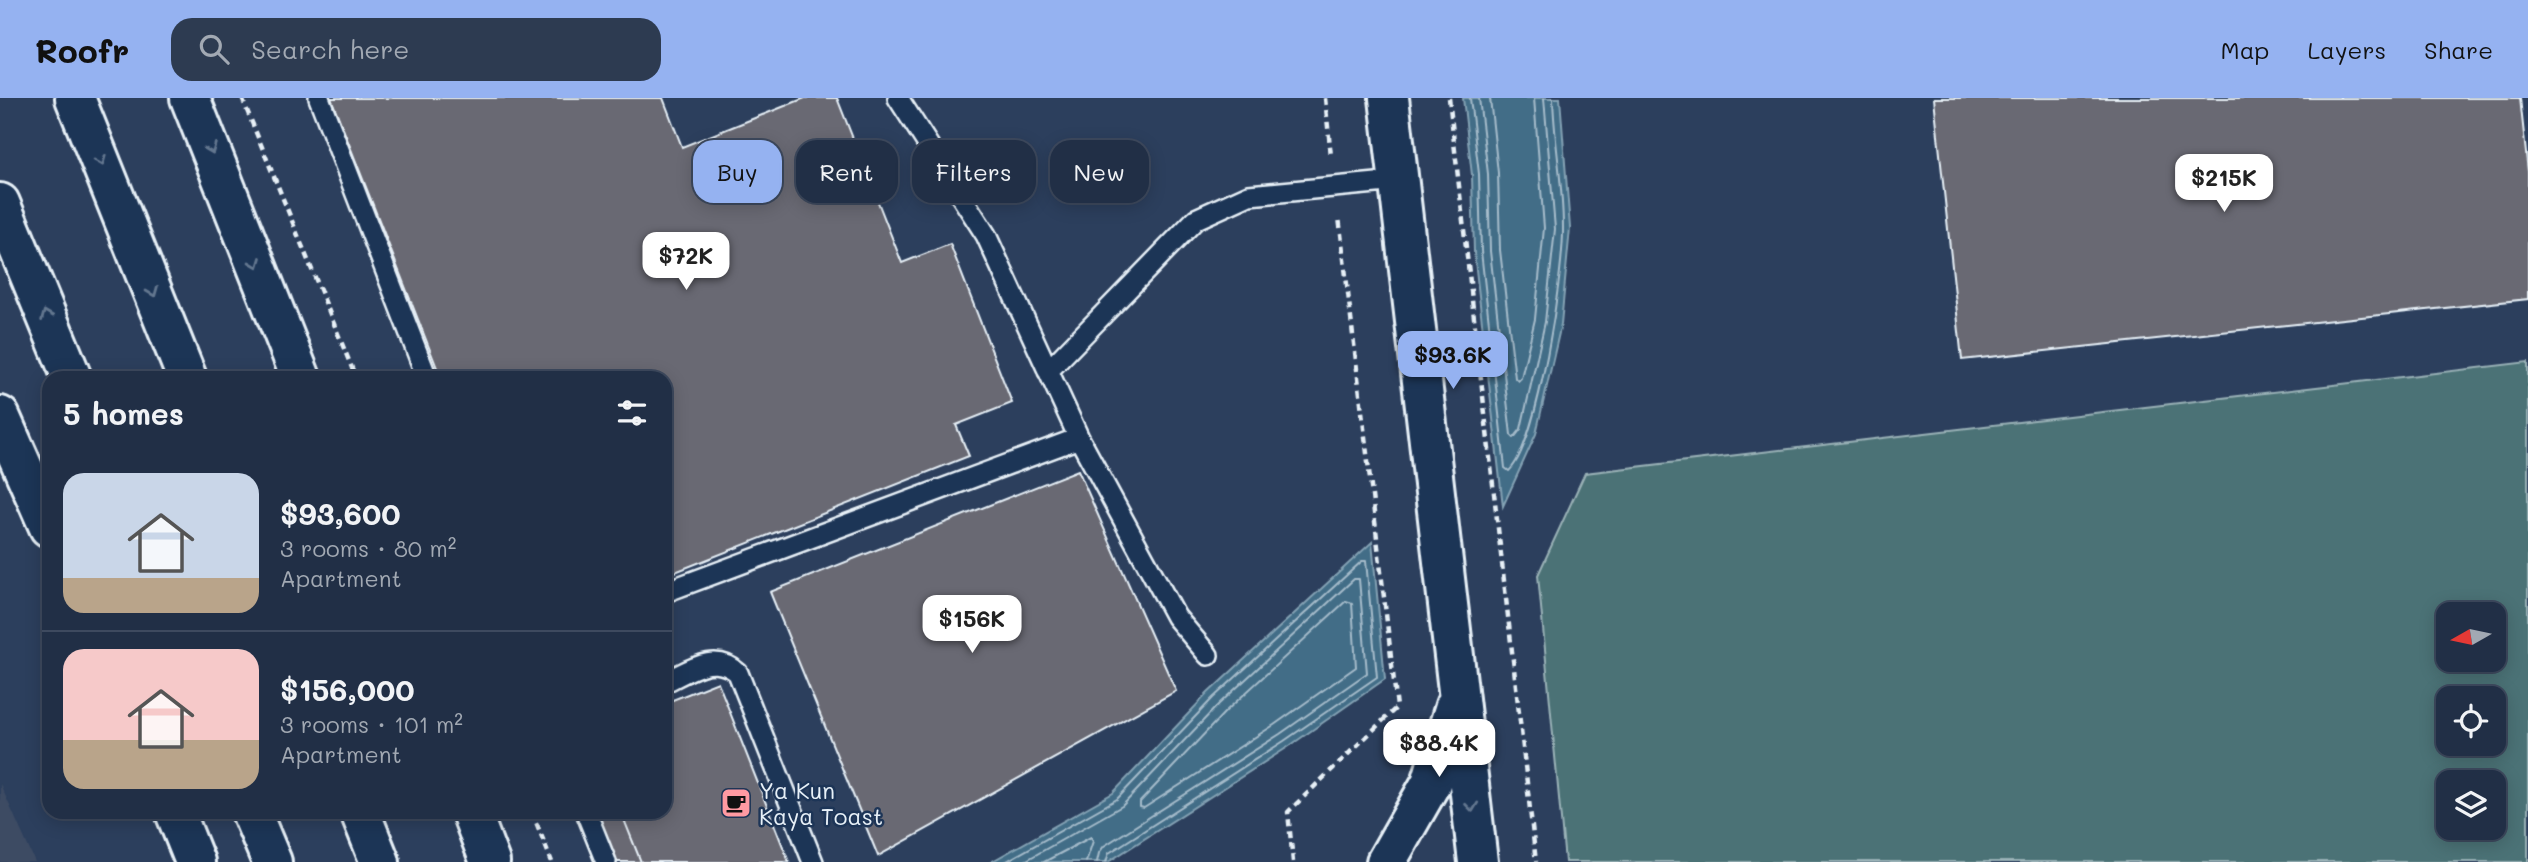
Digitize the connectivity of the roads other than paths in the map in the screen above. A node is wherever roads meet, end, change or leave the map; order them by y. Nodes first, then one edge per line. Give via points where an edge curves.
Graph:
1 (75, 98) edge
2 (190, 98) edge
3 (319, 98) edge
4 (898, 98) edge
5 (1389, 98) edge
6 (1398, 181) junction
7 (0, 203) edge
8 (69, 371) edge
9 (184, 371) edge
10 (298, 371) edge
11 (424, 371) edge
12 (1048, 371) junction
13 (0, 416) edge
14 (1079, 438) junction
15 (42, 511) edge
16 (672, 589) edge
17 (1208, 655) dead end
18 (672, 679) edge
19 (1460, 690) junction
20 (178, 819) edge
21 (254, 819) edge
22 (363, 819) edge
23 (474, 819) edge
24 (589, 819) edge
25 (195, 862) edge
26 (272, 862) edge
27 (380, 862) edge
28 (490, 862) edge
29 (606, 862) edge
30 (813, 862) edge
31 (1386, 862) edge
32 (1478, 862) edge

1 -> 9 main road
2 -> 10 main road
3 - 11 lane
4 - 12 lane via 986,235
5 - 6 main road
6 - 12 lane via 1250,195 1196,219
6 - 19 main road
8 -> 7 main road
12 - 14 lane
13 - 15 main road
14 - 16 lane
14 - 17 lane via 1176,617
18 - 30 lane via 716,661 738,673
19 - 31 main road via 1431,783
19 -> 32 main road
20 - 25 main road
21 - 26 main road
22 - 27 main road
23 - 28 main road
24 - 29 lane

